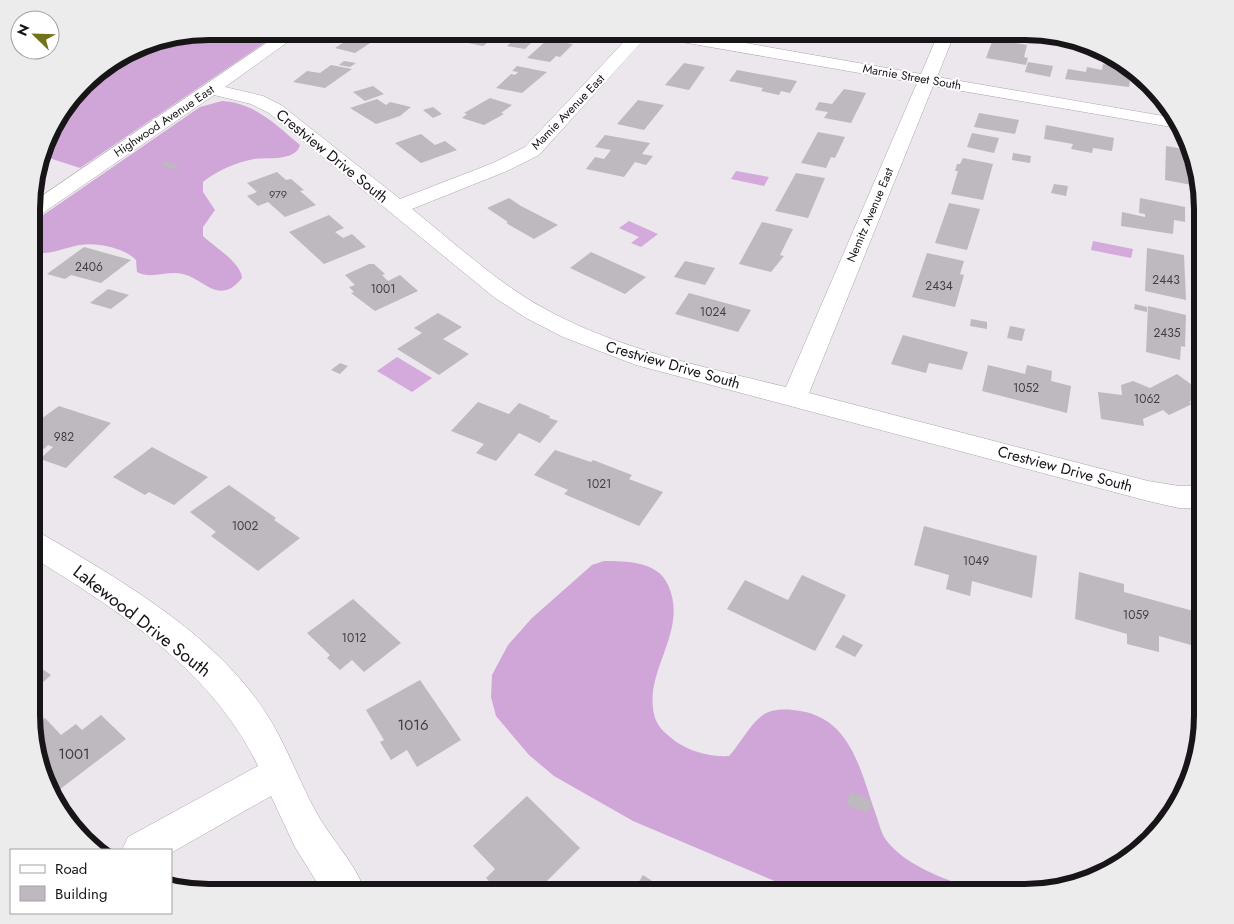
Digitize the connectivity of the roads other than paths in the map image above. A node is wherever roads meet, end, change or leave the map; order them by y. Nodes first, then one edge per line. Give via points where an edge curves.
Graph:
1 (283, 40) edge
2 (636, 40) edge
3 (691, 40) edge
4 (944, 40) edge
5 (926, 80) junction
6 (211, 89) junction
7 (1170, 122) edge
8 (40, 206) edge
9 (397, 208) junction
10 (794, 398) junction
11 (1194, 497) edge
12 (40, 547) edge
13 (278, 773) junction
14 (143, 849) edge
15 (341, 884) edge

1 - 6 street, Highwood Avenue East
2 - 9 street, Mamie Avenue East via 532,151 500,168
3 - 5 street, Marnie Street South
4 - 5 street, Nemitz Avenue East
5 - 7 street, Marnie Street South
5 - 10 street, Nemitz Avenue East
6 - 8 street, Highwood Avenue East
6 - 9 street, Crestview Drive South via 271,106
9 - 10 street, Crestview Drive South via 502,293 564,328 658,362
10 - 11 street, Crestview Drive South via 1148,491
12 - 13 street, Lakewood Drive South via 124,602 222,683 253,723
13 - 14 street
13 - 15 street, Lakewood Drive South via 304,826

